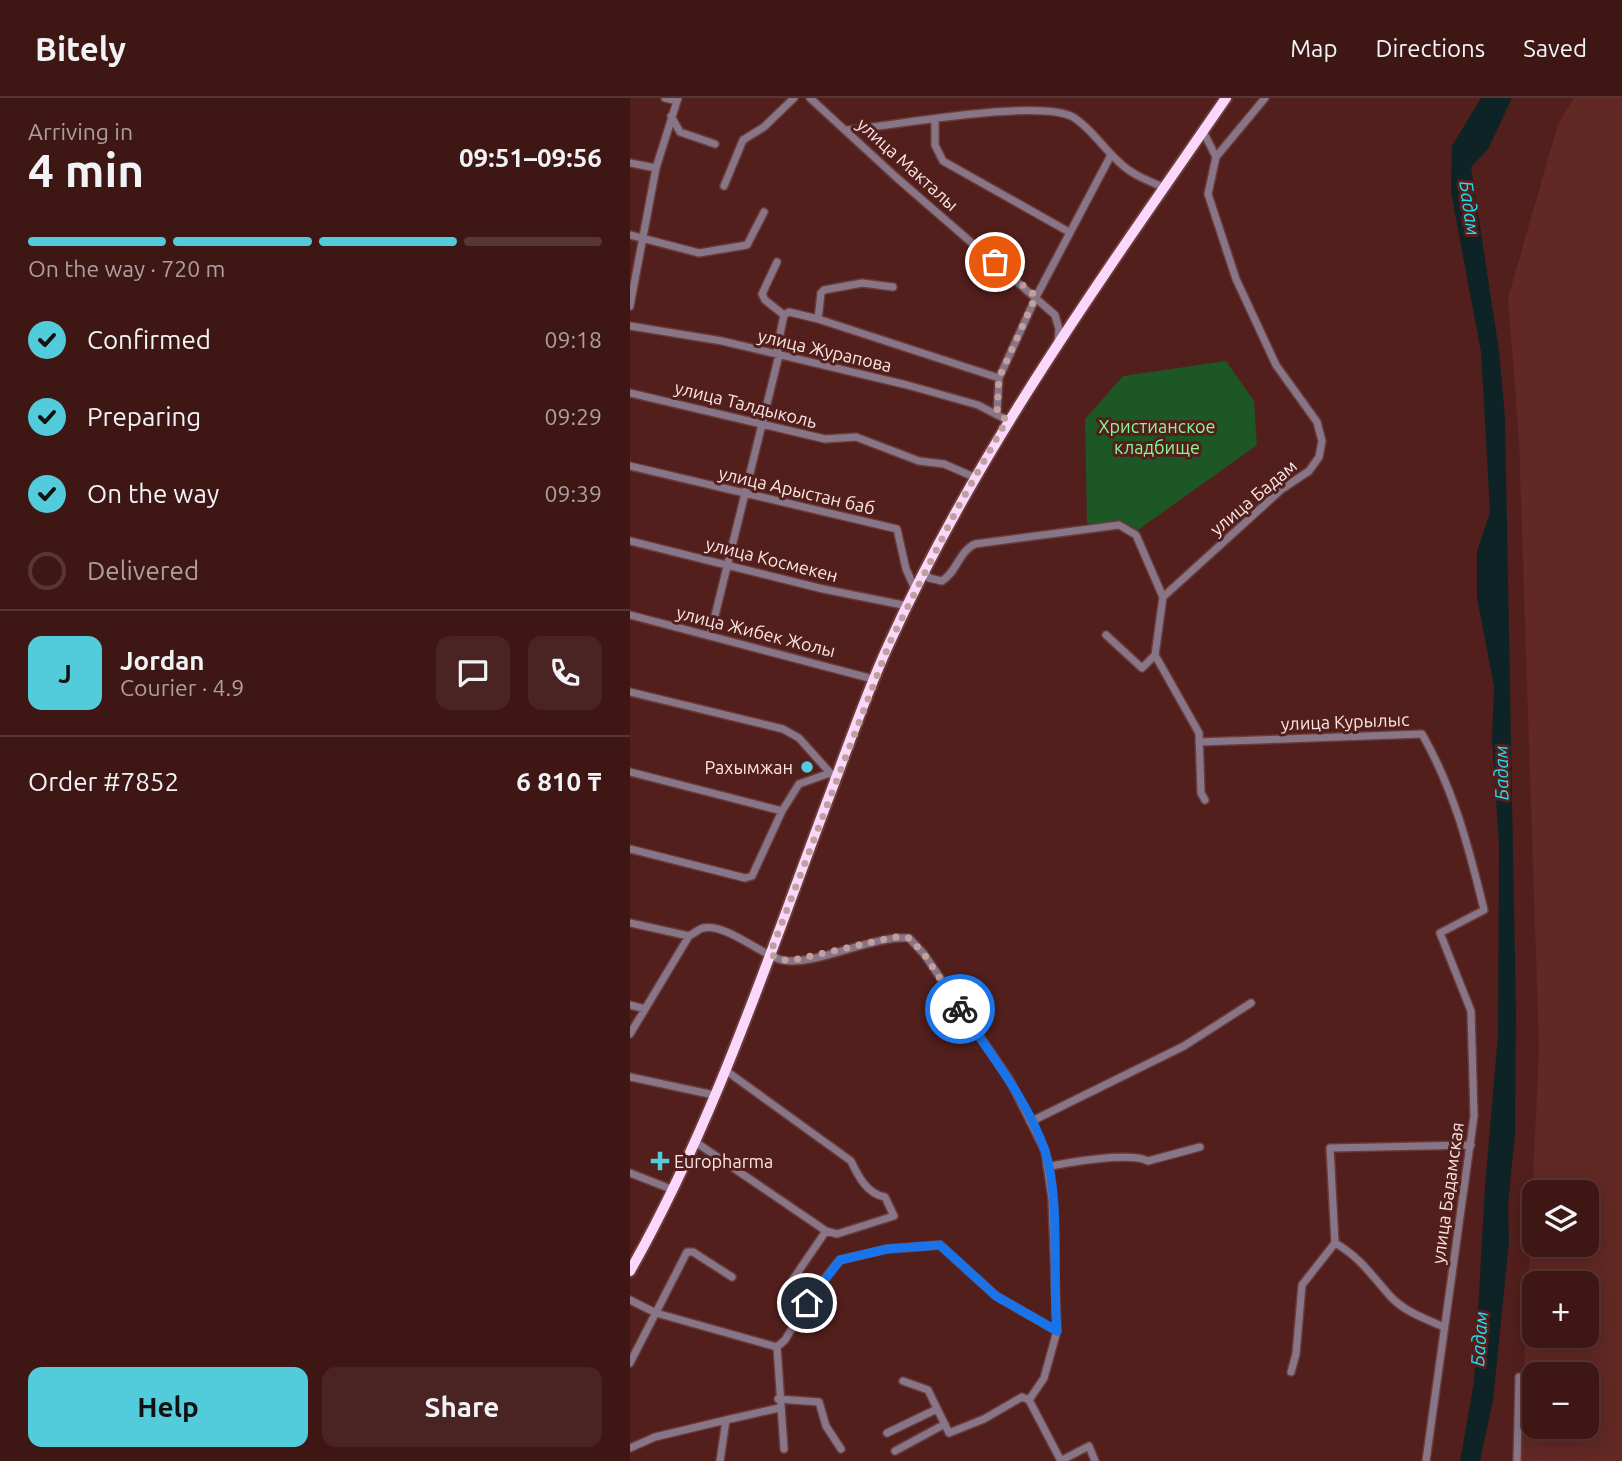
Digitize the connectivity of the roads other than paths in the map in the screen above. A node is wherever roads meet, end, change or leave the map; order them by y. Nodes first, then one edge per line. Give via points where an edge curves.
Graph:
1 (665, 98) edge
2 (794, 98) edge
3 (810, 98) edge
4 (1226, 98) edge
5 (1265, 98) edge
6 (677, 99) edge
7 (671, 116) junction
8 (935, 119) junction
9 (847, 130) junction
10 (1203, 131) junction
11 (715, 144) dead end
12 (1111, 155) junction
13 (1216, 157) junction
14 (630, 163) edge
15 (656, 168) junction
16 (724, 186) dead end
17 (1165, 188) junction
18 (764, 212) dead end
19 (1069, 232) junction
20 (630, 235) edge
21 (644, 237) junction
22 (777, 262) dead end
23 (892, 287) dead end
24 (1036, 296) junction
25 (630, 306) edge
26 (784, 315) junction
27 (818, 319) junction
28 (630, 326) edge
29 (1057, 347) junction
30 (779, 355) junction
31 (999, 378) junction
32 (630, 393) edge
33 (997, 413) junction
34 (1007, 420) junction
35 (762, 426) junction
36 (630, 466) edge
37 (974, 477) junction
38 (744, 495) junction
39 (630, 541) edge
40 (726, 564) junction
41 (925, 572) junction
42 (915, 589) junction
43 (1163, 597) junction
44 (908, 606) junction
45 (630, 615) edge
46 (1106, 635) dead end
47 (710, 636) junction
48 (1155, 655) junction
49 (873, 679) junction
50 (630, 692) edge
51 (1199, 742) junction
52 (630, 772) edge
53 (833, 776) junction
54 (1205, 800) dead end
55 (782, 811) junction
56 (630, 849) edge
57 (630, 923) edge
58 (1440, 933) joint
59 (689, 936) junction
60 (770, 954) junction
61 (1251, 1003) dead end
62 (630, 1005) edge
63 (645, 1009) junction
64 (630, 1034) edge
65 (725, 1070) junction
66 (630, 1077) edge
67 (714, 1095) junction
68 (1030, 1122) junction
69 (693, 1141) junction
70 (1471, 1145) junction
71 (1200, 1147) dead end
72 (1047, 1167) junction
73 (630, 1173) edge
74 (671, 1189) junction
75 (826, 1231) junction
76 (1335, 1243) junction
77 (630, 1271) edge
78 (732, 1277) dead end
79 (787, 1288) dead end
80 (630, 1300) edge
81 (656, 1313) junction
82 (1444, 1327) junction
83 (1057, 1331) junction
84 (777, 1347) junction
85 (630, 1363) edge
86 (1290, 1372) dead end
87 (1519, 1377) dead end
88 (903, 1381) dead end
89 (778, 1399) junction
90 (1029, 1400) junction
91 (779, 1408) junction
92 (937, 1409) junction
93 (726, 1420) junction
94 (945, 1424) junction
95 (887, 1433) dead end
96 (630, 1448) edge
97 (784, 1449) dead end
98 (841, 1450) dead end
99 (895, 1451) dead end
100 (1061, 1460) edge
101 (720, 1461) edge
102 (1095, 1461) edge
103 (1426, 1461) edge
104 (1517, 1461) edge

1 - 6 street
2 - 16 street via 743,140
3 - 9 street, улица Макталы
4 - 10 highway
5 - 13 street
6 - 7 street
7 - 11 street via 680,132
7 - 15 street
8 - 9 street
8 - 12 street via 989,109 1067,114
8 - 19 street via 935,145 943,162
9 - 24 street, улица Макталы
10 - 13 street
10 - 17 highway
12 - 17 street via 1138,176
12 - 19 street
13 - 43 street, улица Бадам via 1208,194 1236,279 1276,365 1317,422 1322,441 1320,457 1309,471 1282,489
14 - 15 street
15 - 21 street
17 - 29 highway
18 - 21 street via 747,245 699,253
19 - 24 street
20 - 21 street
21 - 25 street
22 - 26 street via 762,294
23 - 27 street via 862,283 824,290
24 - 29 street, улица Макталы via 1055,315
24 - 31 street
26 - 27 street via 789,312
26 - 30 street
27 - 31 street
28 - 30 street, улица Журапова
29 - 34 highway
30 - 33 street, улица Журапова via 906,385
30 - 35 street
31 - 33 street
32 - 35 street, улица Талдыколь
33 - 34 street, улица Журапова
34 - 37 highway
35 - 37 street, улица Талдыколь via 825,439 856,437
35 - 38 street
36 - 38 street, улица Арыстан баб
37 - 41 highway
38 - 40 street
38 - 42 street, улица Арыстан баб via 897,529
39 - 40 street, улица Космекен
40 - 44 street, улица Космекен
40 - 47 street
41 - 42 highway
41 - 43 street via 936,582 942,581 967,547 975,544 1119,525 1136,535
42 - 44 highway
43 - 48 street
44 - 49 highway
45 - 47 street, улица Жибек Жолы
46 - 48 street via 1142,668
47 - 49 street, улица Жибек Жолы
48 - 51 street via 1199,733
49 - 53 highway
50 - 53 street via 783,729 799,738
51 - 54 street
51 - 58 street, улица Курылыс via 1422,734 1442,769 1464,828 1484,910
52 - 55 street
53 - 55 street via 799,784
53 - 60 highway
55 - 56 street via 751,876 745,878
57 - 59 street
58 - 70 street, улица Бадамская via 1471,1011
59 - 60 street via 703,928 718,930
59 - 63 street
60 - 65 highway
60 - 68 street via 793,960 895,937 909,938 1009,1079
61 - 68 street via 1184,1046
62 - 63 street
63 - 64 street
65 - 67 highway
65 - 75 street via 851,1161 859,1180 885,1196 894,1216 837,1234
66 - 67 street
67 - 69 highway
68 - 72 street via 1045,1151
69 - 74 highway
69 - 75 street
70 - 76 street via 1329,1148
70 - 82 street, улица Бадамская
71 - 72 street via 1148,1161 1138,1156 1090,1158
72 - 83 street
73 - 74 street
74 - 77 highway
75 - 79 street
76 - 82 street via 1353,1253 1392,1298 1414,1315
76 - 86 street via 1302,1285
78 - 81 street via 687,1252
80 - 81 street
81 - 84 street
81 - 85 street
82 - 103 street, улица Бадамская
83 - 84 street via 996,1296 940,1245 840,1260
83 - 90 street via 1044,1378
84 - 89 street
87 - 104 street
88 - 92 street via 928,1391
89 - 91 street
89 - 98 street via 819,1402 826,1426
90 - 94 street via 1022,1396 950,1433
90 - 100 street
91 - 93 street
91 - 97 street
92 - 94 street
92 - 95 street
93 - 96 street via 655,1437
93 - 101 street
94 - 99 street
100 - 102 street via 1089,1446

